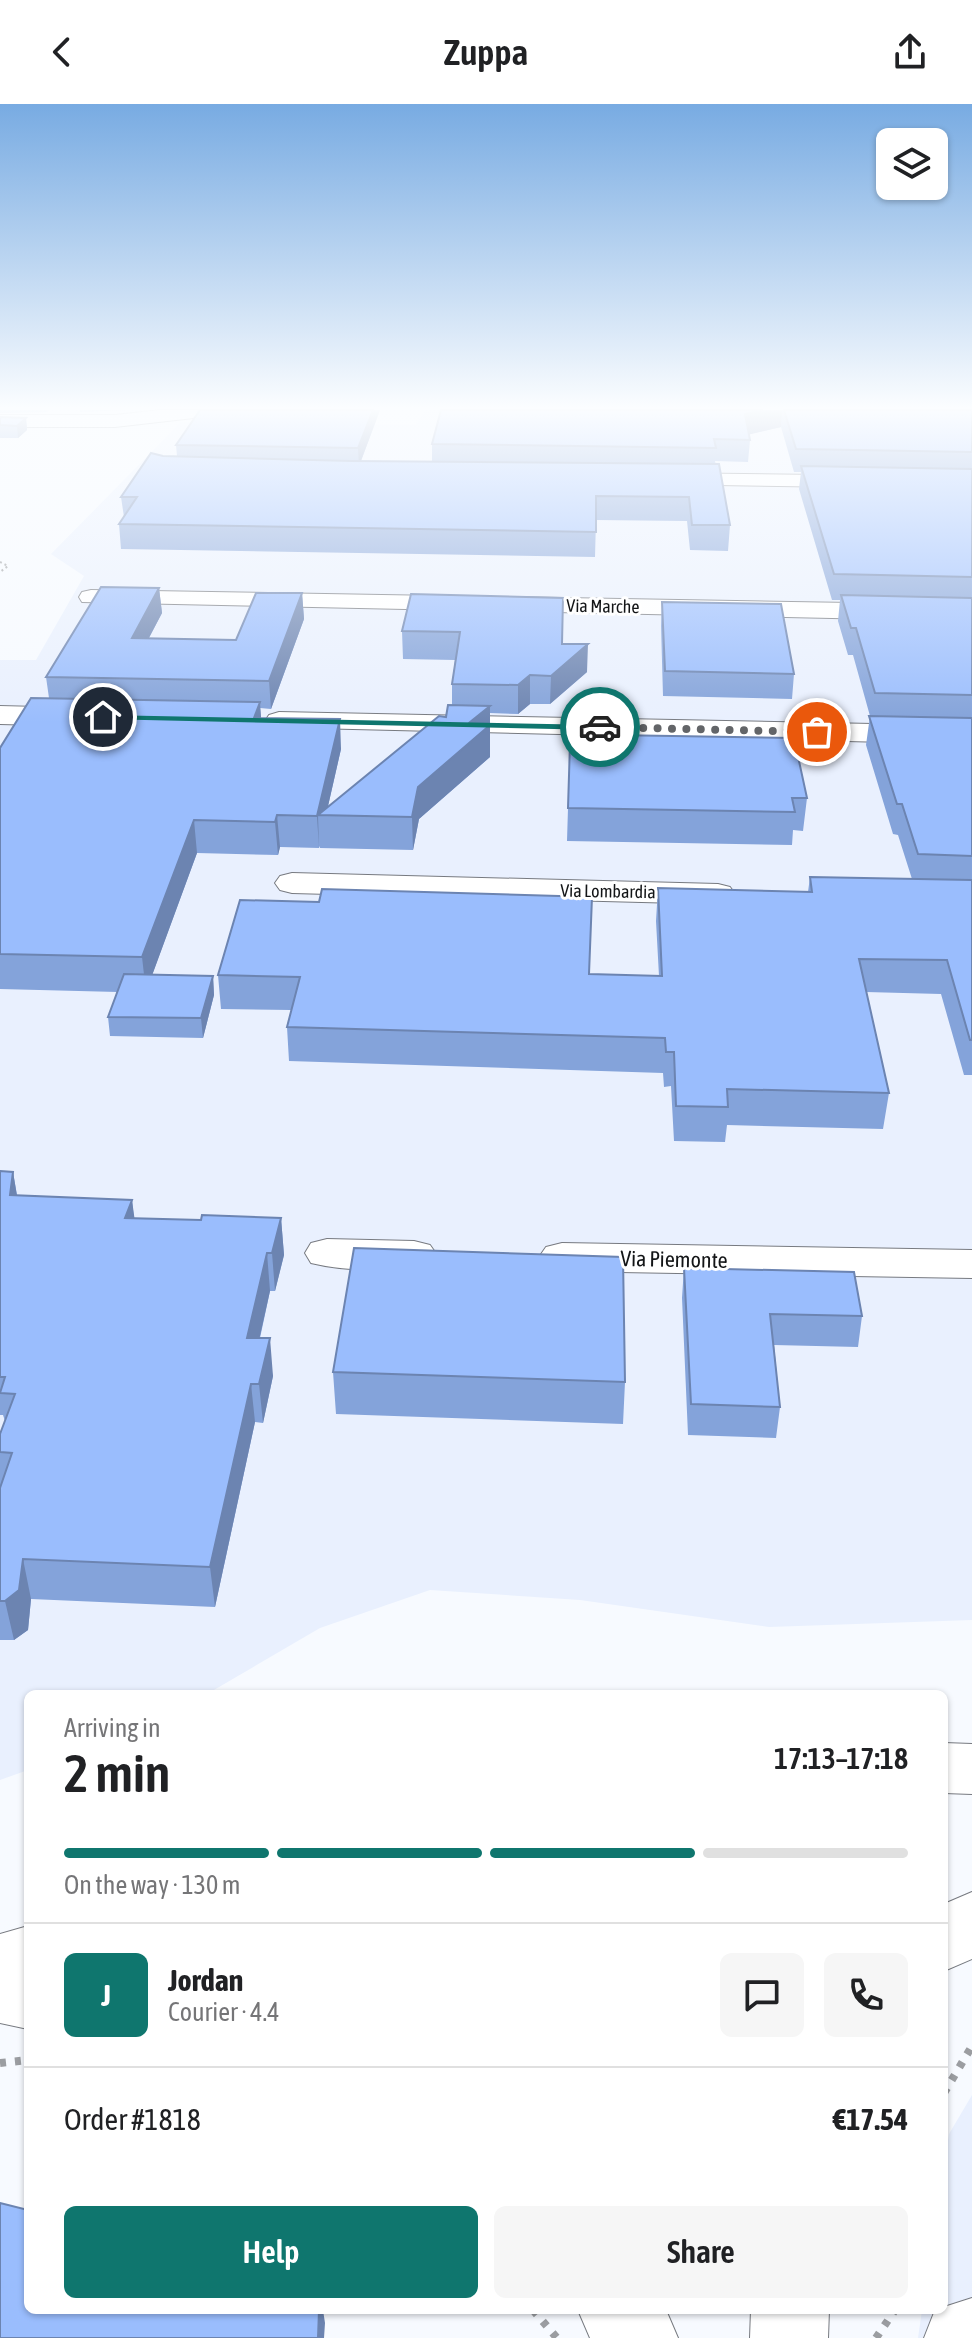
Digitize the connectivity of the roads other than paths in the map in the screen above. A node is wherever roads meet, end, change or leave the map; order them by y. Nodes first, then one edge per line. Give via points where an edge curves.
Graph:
1 (91, 597) edge
2 (972, 613) edge
3 (0, 715) edge
4 (104, 717) edge
5 (246, 720) edge
6 (972, 735) edge
7 (292, 883) dead end
8 (750, 895) edge
9 (327, 1253) dead end
10 (453, 1255) edge
11 (516, 1257) edge
12 (972, 1264) edge
13 (948, 1768) edge
14 (972, 1769) edge
15 (972, 1921) edge
16 (948, 1938) edge
17 (24, 1957) edge
18 (0, 1964) edge
19 (0, 1992) edge
20 (24, 1997) edge
21 (620, 2314) edge
22 (790, 2314) edge
23 (972, 2337) edge
24 (639, 2338) edge
25 (789, 2338) edge
26 (963, 2338) edge

1 - 2 main road, Via Marche
3 - 4 main road
5 - 6 main road
7 - 8 main road, Via Lombardia
9 - 10 main road
11 - 12 main road, Via Piemonte
13 - 14 main road
15 - 16 main road
17 - 18 main road
19 - 20 main road
21 - 24 main road
22 - 25 main road
23 - 26 main road

